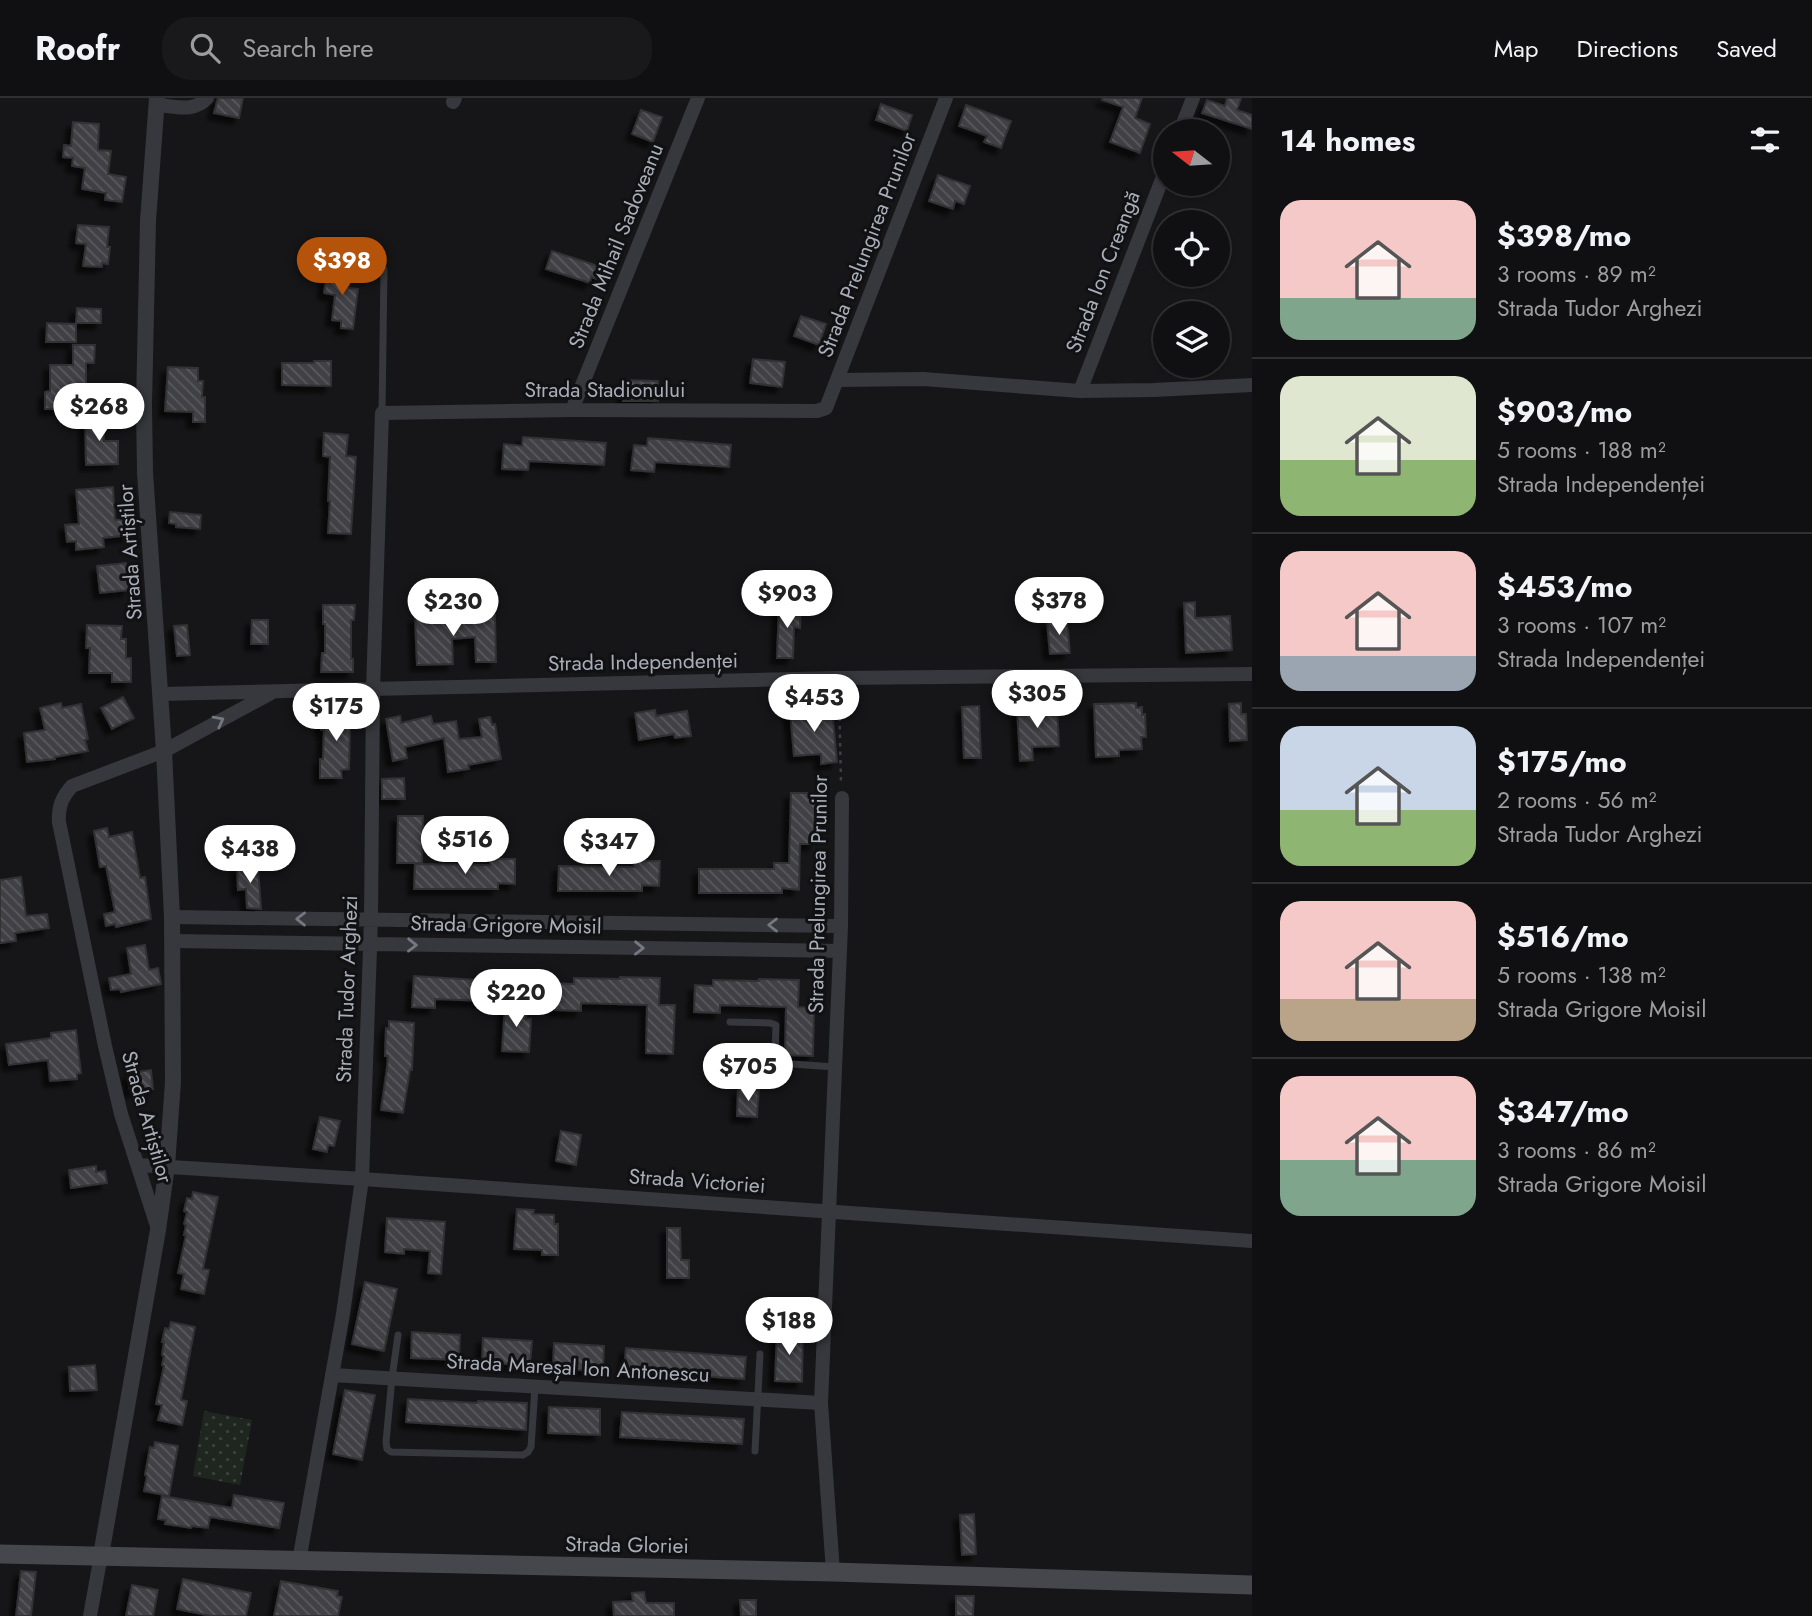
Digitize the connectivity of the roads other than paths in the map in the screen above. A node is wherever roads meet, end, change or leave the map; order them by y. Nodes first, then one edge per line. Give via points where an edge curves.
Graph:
1 (206, 98) edge
2 (698, 98) edge
3 (946, 98) edge
4 (1193, 98) edge
5 (157, 102) edge
6 (1185, 119) edge
7 (1156, 196) edge
8 (384, 269) dead end
9 (838, 380) junction
10 (1252, 385) edge
11 (1080, 391) junction
12 (826, 408) joint
13 (572, 410) junction
14 (382, 413) junction
15 (1252, 674) edge
16 (373, 690) junction
17 (274, 692) junction
18 (161, 694) junction
19 (164, 751) junction
20 (842, 798) road end
21 (172, 917) junction
22 (371, 919) junction
23 (841, 926) junction
24 (172, 941) junction
25 (371, 945) junction
26 (840, 951) junction
27 (730, 1022) dead end
28 (835, 1067) junction
29 (138, 1165) junction
30 (167, 1166) junction
31 (362, 1179) junction
32 (829, 1211) junction
33 (158, 1230) junction
34 (1252, 1241) edge
35 (398, 1335) dead end
36 (760, 1354) dead end
37 (332, 1375) junction
38 (392, 1378) junction
39 (535, 1387) junction
40 (757, 1399) junction
41 (821, 1403) junction
42 (755, 1451) dead end
43 (0, 1554) edge
44 (101, 1555) junction
45 (299, 1561) junction
46 (833, 1572) junction
47 (1252, 1586) edge
48 (90, 1616) edge

1 - 5 street via 193,108
2 - 13 street, Strada Mihail Sadoveanu
3 - 9 street, Strada Prelungirea Prunilor
4 - 6 street
5 - 18 street, Strada Artiștilor via 148,221 144,405
7 - 11 street, Strada Ion Creangă
8 - 14 lane
9 - 11 street via 923,379
9 - 12 street, Strada Prelungirea Prunilor
10 - 11 street
12 - 13 street, Strada Stadionului
13 - 14 street, Strada Stadionului
14 - 16 street, Strada Tudor Arghezi
15 - 16 street, Strada Independenței via 838,678
16 - 17 street, Strada Independenței
16 - 22 street, Strada Tudor Arghezi
17 - 18 street, Strada Independenței
19 -> 17 street
18 - 19 street, Strada Artiștilor
19 - 21 street, Strada Artiștilor
19 - 29 street, Strada Artiștilor via 72,786 58,811 105,1046
20 - 23 street, Strada Prelungirea Prunilor
22 -> 21 street, Strada Grigore Moisil
21 - 24 street, Strada Artiștilor
23 -> 22 street, Strada Grigore Moisil
22 - 25 street, Strada Tudor Arghezi
23 - 26 street, Strada Prelungirea Prunilor
24 - 25 street, Strada Grigore Moisil
24 - 30 street, Strada Artiștilor via 173,1082
25 -> 26 street, Strada Grigore Moisil
25 - 31 street, Strada Tudor Arghezi
26 - 28 street, Strada Prelungirea Prunilor
27 - 28 lane via 776,1025 778,1063
28 - 32 street, Strada Prelungirea Prunilor
29 - 30 street, Strada Victoriei
29 - 33 street, Strada Artiștilor
30 - 31 street, Strada Victoriei
30 - 33 street, Strada Artiștilor
31 - 32 street, Strada Victoriei
31 - 37 street, Strada Tudor Arghezi
32 - 34 street, Strada Victoriei
32 - 41 street, Strada Prelungirea Prunilor
33 - 44 street, Strada Artiștilor
35 - 38 lane
36 - 40 lane
37 - 38 street, Strada Mareșal Ion Antonescu
37 - 45 street, Strada Tudor Arghezi
38 - 39 street, Strada Mareșal Ion Antonescu
38 - 39 lane via 386,1442 391,1452 523,1455 531,1447
39 - 40 street, Strada Mareșal Ion Antonescu
40 - 41 street, Strada Mareșal Ion Antonescu
40 - 42 lane
41 - 46 street, Strada Prelungirea Prunilor
43 - 44 main road, Strada Gloriei
44 - 45 main road, Strada Gloriei
44 - 48 street, Strada Artiștilor
45 - 46 main road, Strada Gloriei
46 - 47 main road, Strada Gloriei

